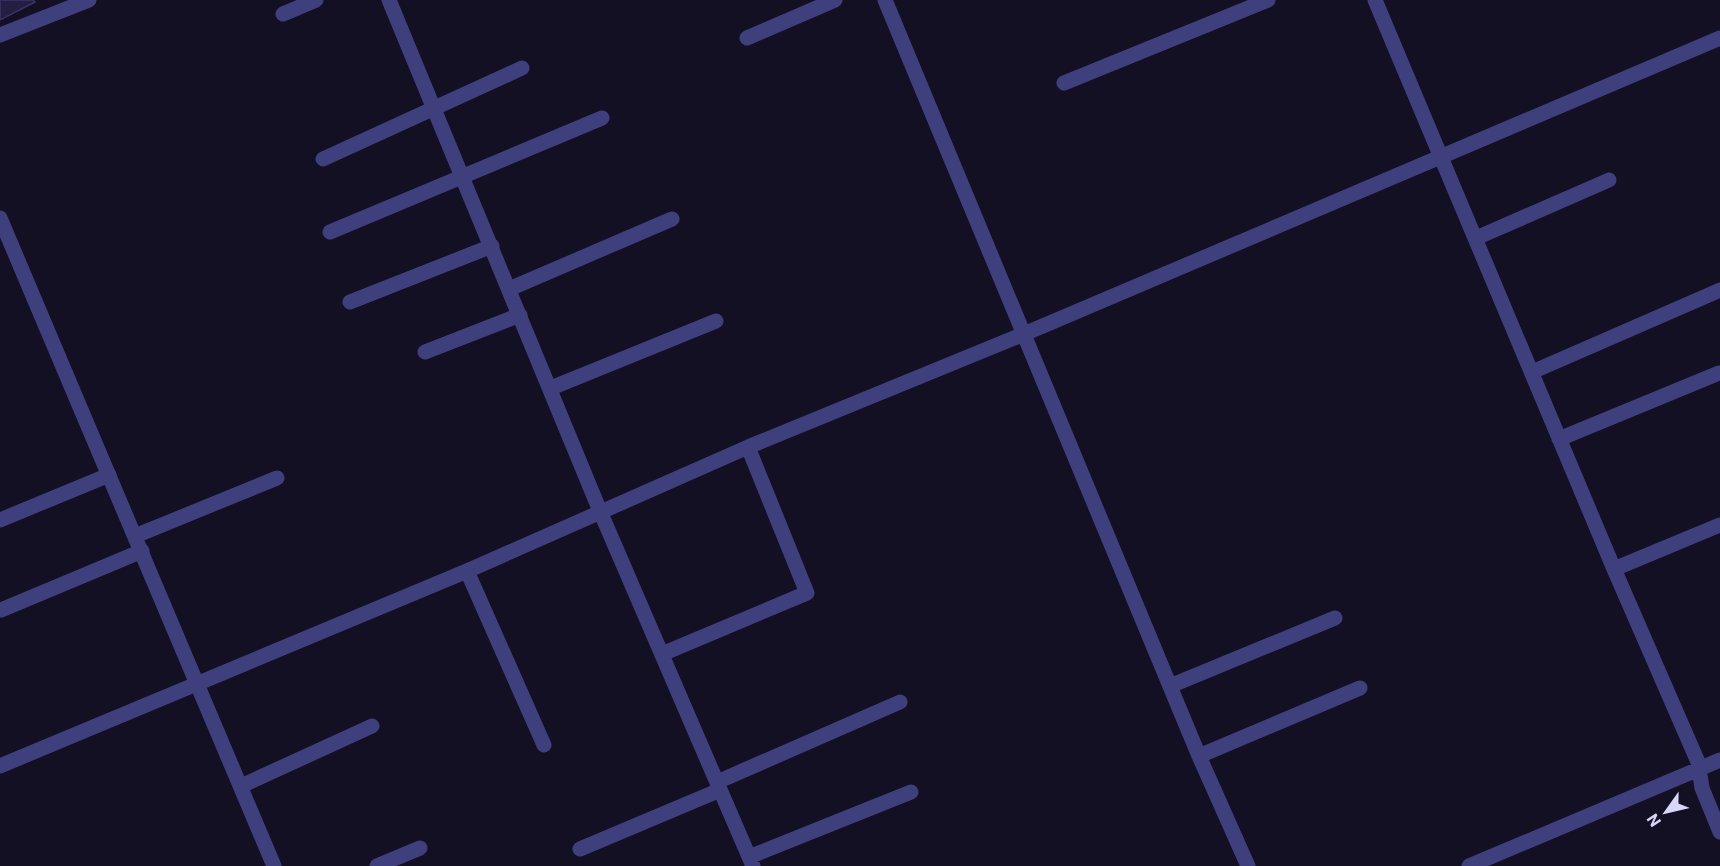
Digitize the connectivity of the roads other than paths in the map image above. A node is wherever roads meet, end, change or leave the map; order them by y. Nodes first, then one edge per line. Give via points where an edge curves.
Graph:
1 (89, 0) edge
2 (316, 0) edge
3 (389, 0) edge
4 (835, 0) edge
5 (885, 0) edge
6 (1268, 0) edge
7 (1376, 0) edge
8 (70, 4) edge
9 (283, 14) dead end
10 (0, 35) edge
11 (747, 38) dead end
12 (1720, 38) edge
13 (522, 68) dead end
14 (1064, 83) dead end
15 (434, 108) junction
16 (602, 118) dead end
17 (1441, 157) junction
18 (323, 159) dead end
19 (462, 176) junction
20 (1609, 180) dead end
21 (0, 218) edge
22 (672, 219) dead end
23 (330, 232) dead end
24 (1476, 238) junction
25 (492, 246) junction
26 (509, 289) junction
27 (1720, 290) edge
28 (350, 302) dead end
29 (520, 315) junction
30 (716, 321) dead end
31 (1024, 334) junction
32 (425, 352) dead end
33 (1532, 372) junction
34 (1719, 373) edge
35 (551, 388) junction
36 (1559, 439) junction
37 (748, 447) junction
38 (109, 475) junction
39 (277, 477) dead end
40 (600, 511) junction
41 (0, 520) edge
42 (1720, 525) edge
43 (135, 536) junction
44 (142, 551) junction
45 (1614, 569) junction
46 (467, 570) junction
47 (1, 610) edge
48 (1335, 618) dead end
49 (662, 654) junction
50 (198, 684) junction
51 (1170, 686) junction
52 (1360, 688) dead end
53 (900, 702) dead end
54 (372, 726) dead end
55 (544, 745) dead end
56 (1199, 756) junction
57 (1720, 760) edge
58 (0, 766) edge
59 (1699, 769) junction
60 (241, 786) junction
61 (719, 786) junction
62 (911, 792) dead end
63 (1720, 832) edge
64 (420, 848) dead end
65 (580, 849) dead end
66 (751, 861) edge
67 (274, 866) edge
68 (377, 866) edge
69 (1248, 866) edge
70 (1469, 866) edge

1 - 8 street
2 - 9 street
3 - 15 street
4 - 11 street
5 - 31 street
6 - 14 street
7 - 17 street
8 - 10 street
12 - 17 street
13 - 15 street
15 - 18 street
15 - 19 street
16 - 19 street
17 - 24 street
17 - 31 street
19 - 23 street
19 - 25 street
20 - 24 street
21 - 38 street
22 - 26 street
24 - 33 street
25 - 26 street
25 - 28 street
26 - 29 street
27 - 33 street
29 - 32 street
29 - 35 street
30 - 35 street
31 - 37 street
31 - 51 street
33 - 36 street
34 - 36 street
35 - 40 street
36 - 45 street
37 - 40 street
37 - 49 street via 807,593
38 - 41 street
38 - 43 street
39 - 43 street
40 - 46 street
40 - 49 street
42 - 45 street
43 - 44 street
44 - 47 street
44 - 50 street
45 - 59 street
46 - 50 street
46 - 55 street
48 - 51 street
49 - 61 street
50 - 58 street
50 - 60 street
51 - 56 street
52 - 56 street
53 - 61 street
54 - 60 street
56 - 69 street
57 - 59 street
59 - 63 street via 1702,788
59 - 70 street
60 - 67 street
61 - 65 street
61 - 66 street
62 - 66 street
64 - 68 street

